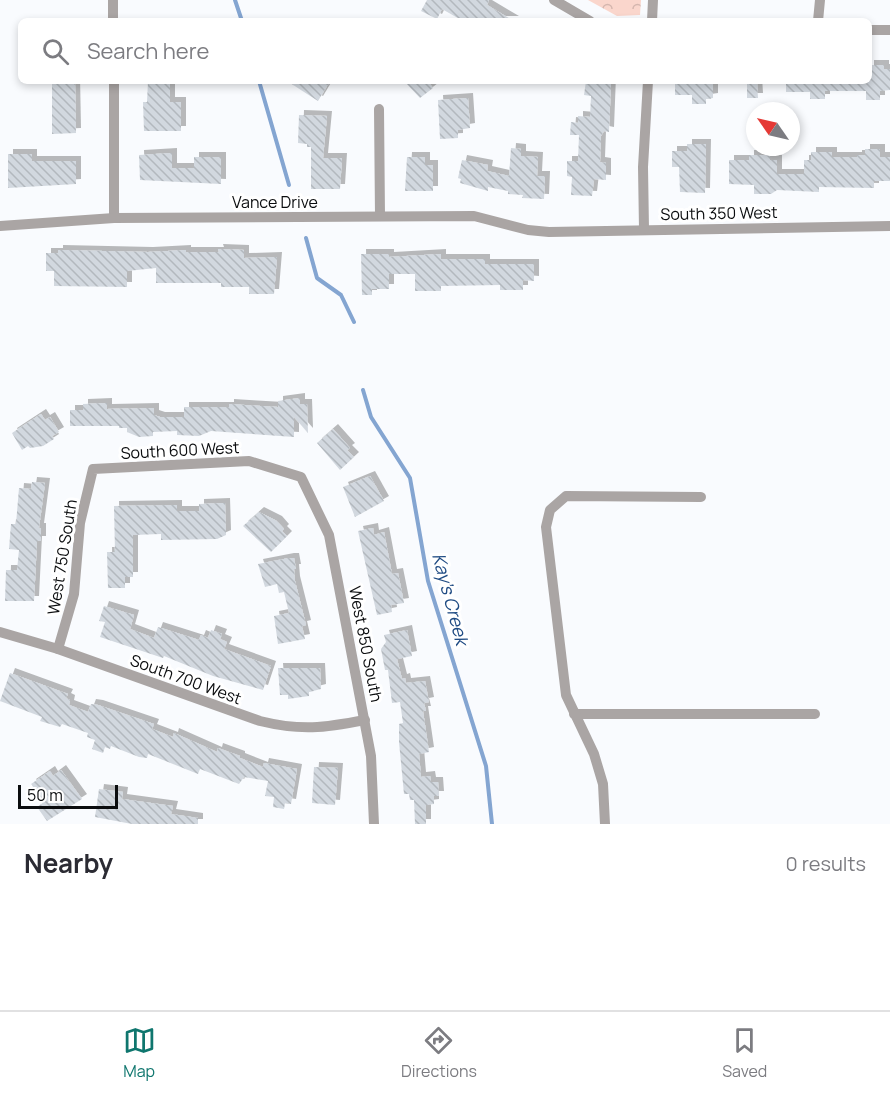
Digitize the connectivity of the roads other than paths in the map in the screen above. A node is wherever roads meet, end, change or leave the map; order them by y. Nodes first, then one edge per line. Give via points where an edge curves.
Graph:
1 (113, 0) edge
2 (554, 0) edge
3 (653, 0) edge
4 (820, 0) edge
5 (113, 18) edge
6 (585, 18) edge
7 (652, 18) edge
8 (818, 18) edge
9 (872, 30) edge
10 (890, 30) edge
11 (114, 84) edge
12 (648, 84) edge
13 (379, 109) dead end
14 (380, 216) junction
15 (114, 218) junction
16 (0, 226) edge
17 (890, 226) edge
18 (644, 229) junction
19 (549, 232) joint
20 (93, 469) joint
21 (302, 477) joint
22 (700, 496) dead end
23 (0, 632) edge
24 (58, 648) junction
25 (574, 714) junction
26 (815, 714) dead end
27 (365, 720) junction
28 (605, 820) edge
29 (374, 824) edge

1 - 5 street
2 - 6 street
3 - 7 street
4 - 8 street
9 - 10 street
11 - 15 street
12 - 18 street
13 - 14 street
14 - 15 street, Vance Drive
14 - 19 street, Vance Drive via 474,216
15 - 16 street, Vance Drive
17 - 18 street, South 350 West
18 - 19 street, South 350 West
20 - 21 street, South 600 West via 249,461
20 - 24 street, West 750 South via 80,523 74,594
21 - 27 street, West 850 South via 329,535
22 - 25 street via 566,496 550,510 546,527 566,695
23 - 24 street, South 700 West
24 - 27 street, South 700 West via 292,729
25 - 26 street
25 - 28 street via 594,754 603,784
27 - 29 street, West 850 South

